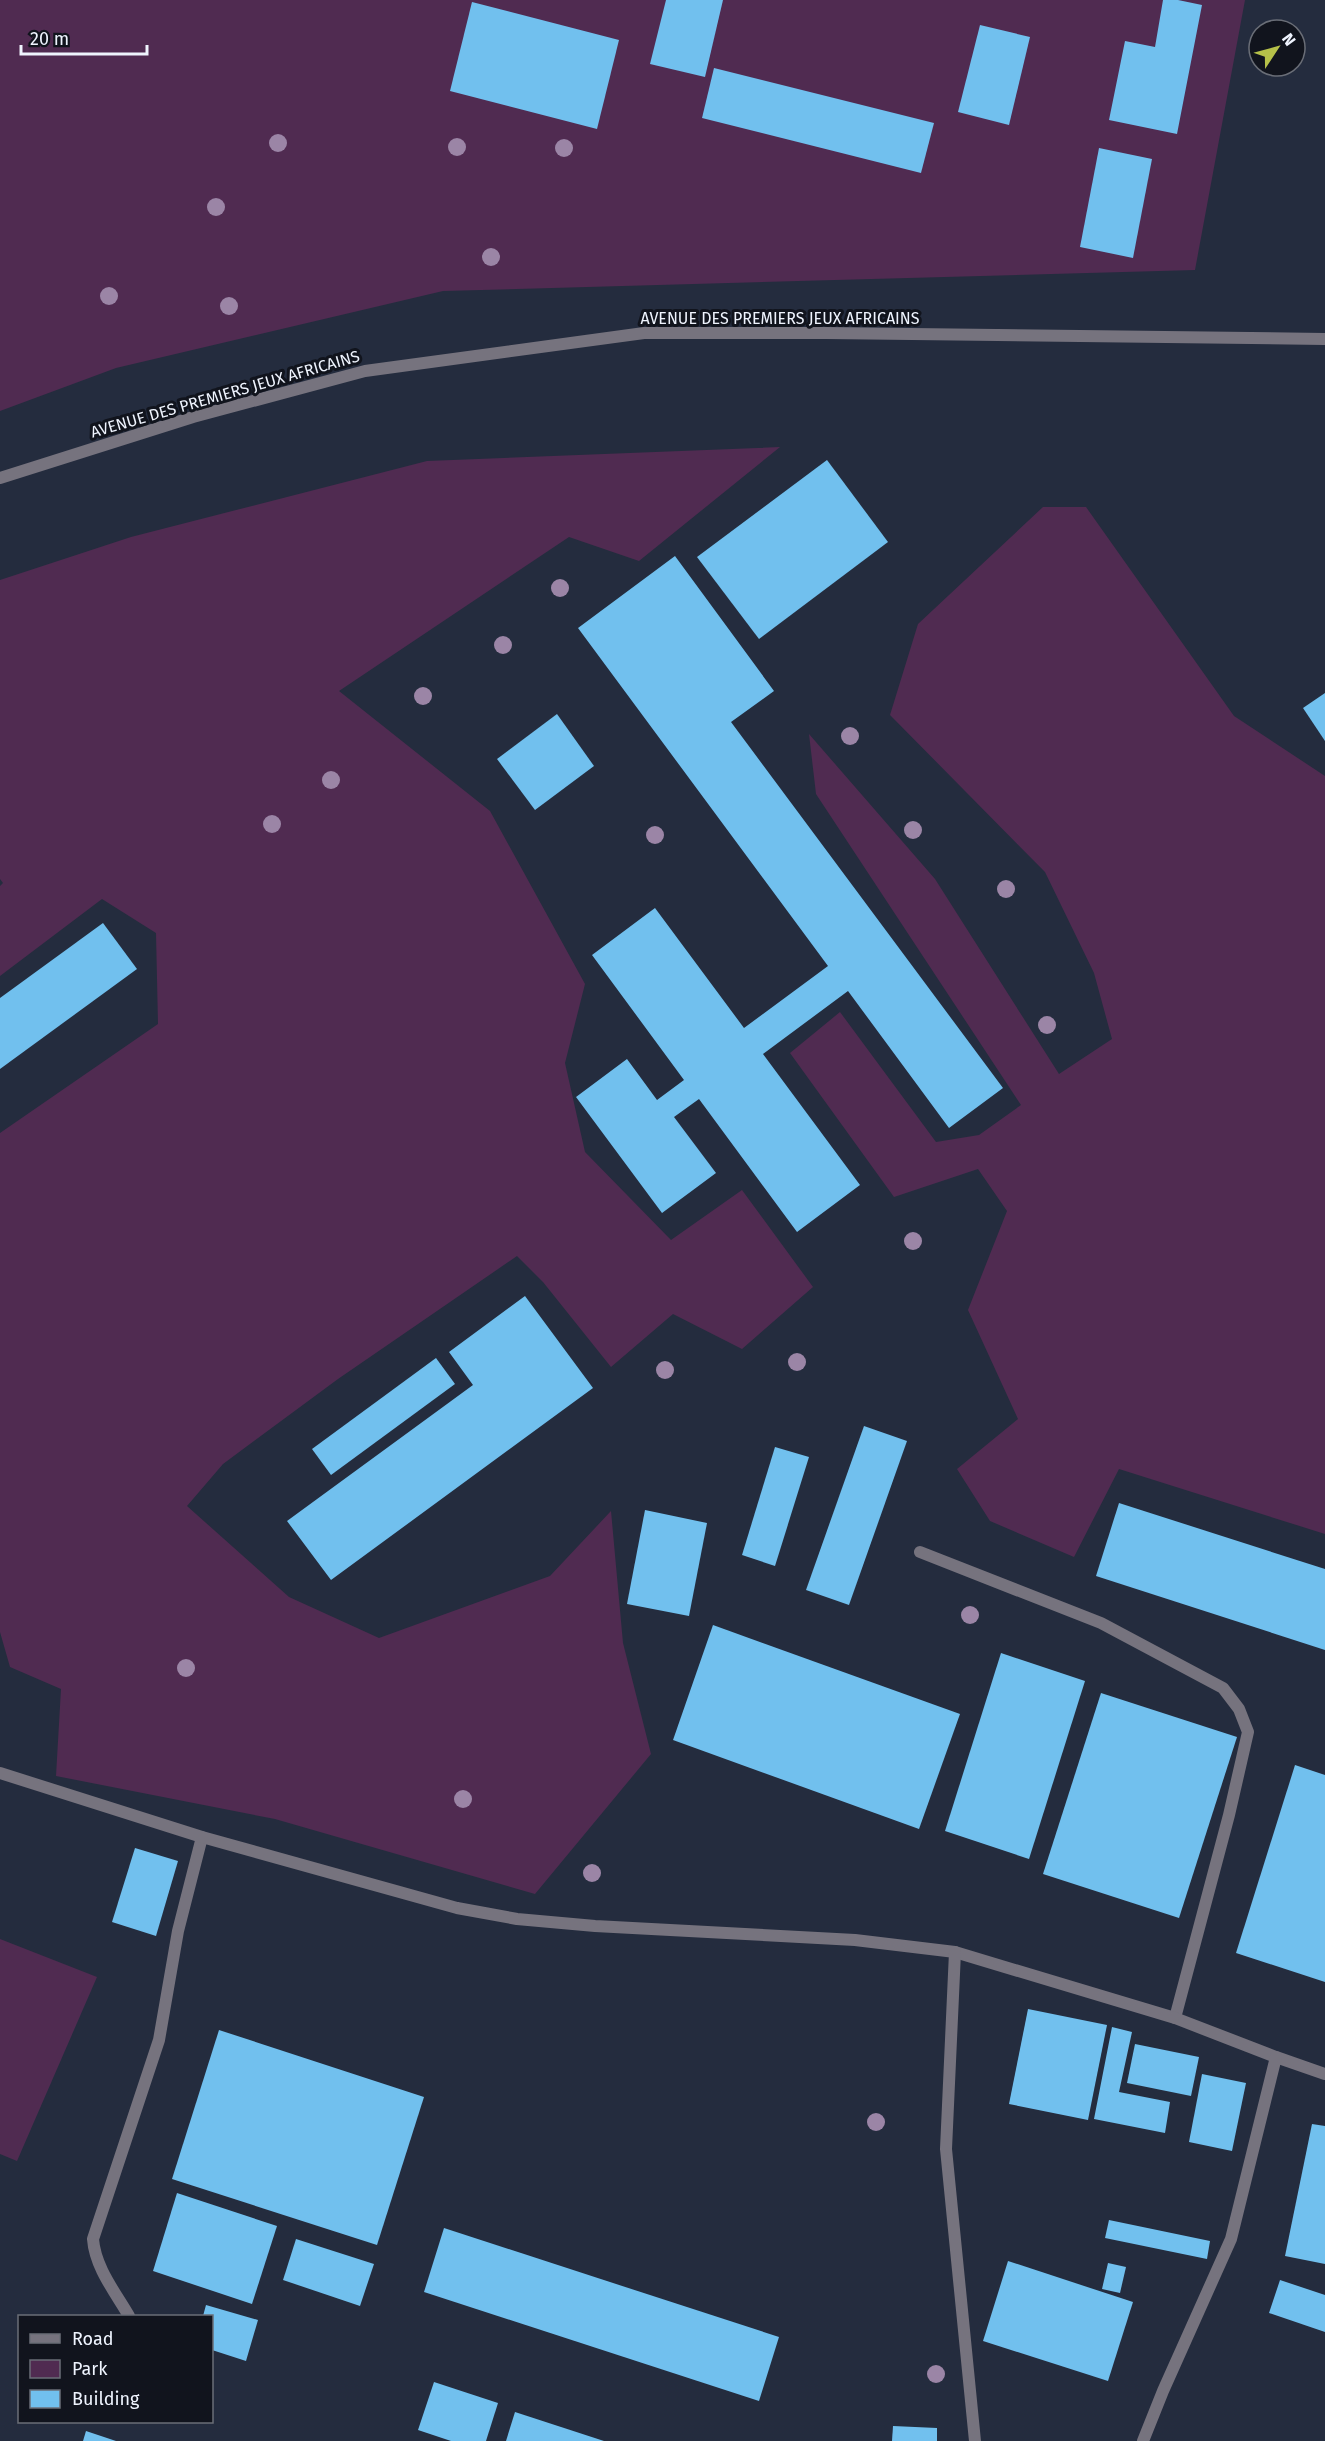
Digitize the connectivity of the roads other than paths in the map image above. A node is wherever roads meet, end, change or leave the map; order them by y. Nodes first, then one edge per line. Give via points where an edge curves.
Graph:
1 (1325, 339) edge
2 (0, 478) edge
3 (920, 1552) dead end
4 (0, 1773) edge
5 (202, 1837) junction
6 (955, 1952) junction
7 (1175, 2018) junction
8 (1276, 2057) junction
9 (1325, 2074) edge
10 (128, 2315) edge
11 (975, 2441) edge
12 (1143, 2441) edge

1 - 2 street, AVENUE DES PREMIERS JEUX AFRICAINS via 644,333 365,371 193,417
3 - 7 street via 1101,1623 1223,1688 1239,1709 1248,1732
4 - 5 street
5 - 6 street via 457,1908 517,1918 855,1940
5 - 10 street via 178,1931 159,2040 93,2239 100,2266
6 - 7 street
6 - 11 street via 946,2149
7 - 8 street
8 - 9 street
8 - 12 street via 1231,2239

